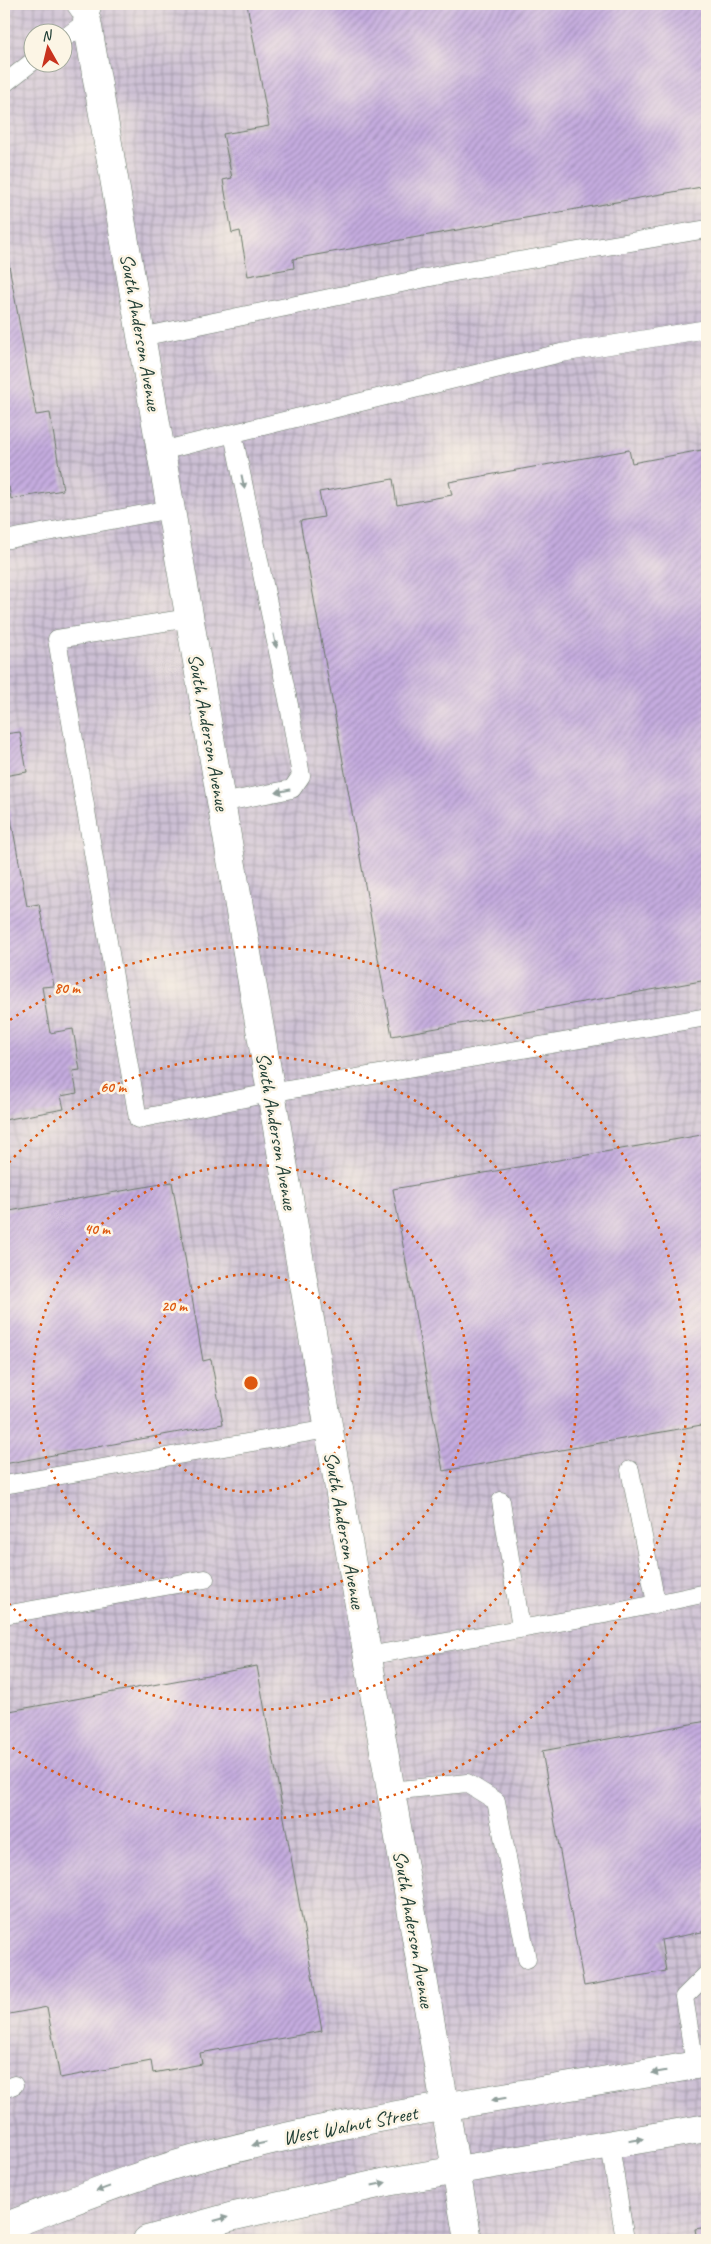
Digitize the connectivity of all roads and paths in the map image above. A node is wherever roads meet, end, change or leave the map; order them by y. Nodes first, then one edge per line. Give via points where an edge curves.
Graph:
1 (85, 10) edge
2 (72, 27) edge
3 (22, 70) edge
4 (4, 84) edge
5 (707, 229) edge
6 (707, 329) edge
7 (141, 338) junction
8 (233, 434) junction
9 (161, 451) junction
10 (171, 509) junction
11 (4, 540) edge
12 (189, 618) junction
13 (221, 804) junction
14 (707, 1017) edge
15 (270, 1093) junction
16 (328, 1429) junction
17 (630, 1470) dead end
18 (4, 1485) edge
19 (501, 1501) dead end
20 (206, 1580) dead end
21 (707, 1593) edge
22 (656, 1603) junction
23 (4, 1615) edge
24 (521, 1628) junction
25 (367, 1656) junction
26 (390, 1792) junction
27 (527, 1959) dead end
28 (707, 1974) edge
29 (701, 2064) edge
30 (444, 2107) junction
31 (707, 2128) edge
32 (610, 2145) junction
33 (456, 2171) junction
34 (4, 2227) edge
35 (147, 2240) edge
36 (468, 2240) edge
37 (625, 2240) edge

1 - 2 lane
1 - 7 street, South Anderson Avenue
3 - 4 lane
5 - 7 lane via 455,272
6 - 8 lane via 561,353
7 - 9 street, South Anderson Avenue
8 - 9 lane
8 -> 13 lane via 301,776 292,789
9 - 10 street, South Anderson Avenue
10 - 11 lane
10 - 12 street, South Anderson Avenue
12 - 13 street, South Anderson Avenue
12 - 15 lane via 56,639 136,1109 138,1119
13 - 15 street, South Anderson Avenue
14 - 15 lane
15 - 16 street, South Anderson Avenue
16 - 18 lane
16 - 25 street, South Anderson Avenue
17 - 22 lane
19 - 24 lane
20 - 23 lane
21 - 22 lane
22 - 24 lane
24 - 25 lane
25 - 26 street, South Anderson Avenue
26 - 27 lane via 467,1783 496,1801
26 - 30 street, South Anderson Avenue
28 - 29 lane via 684,1997
29 -> 30 street, West Walnut Street
30 - 33 street, South Anderson Avenue
30 -> 34 street, West Walnut Street via 375,2118 213,2154 108,2188
32 -> 31 street
32 - 33 street
32 - 37 lane
35 -> 33 street via 230,2217 387,2182
33 - 36 street, South Anderson Avenue

